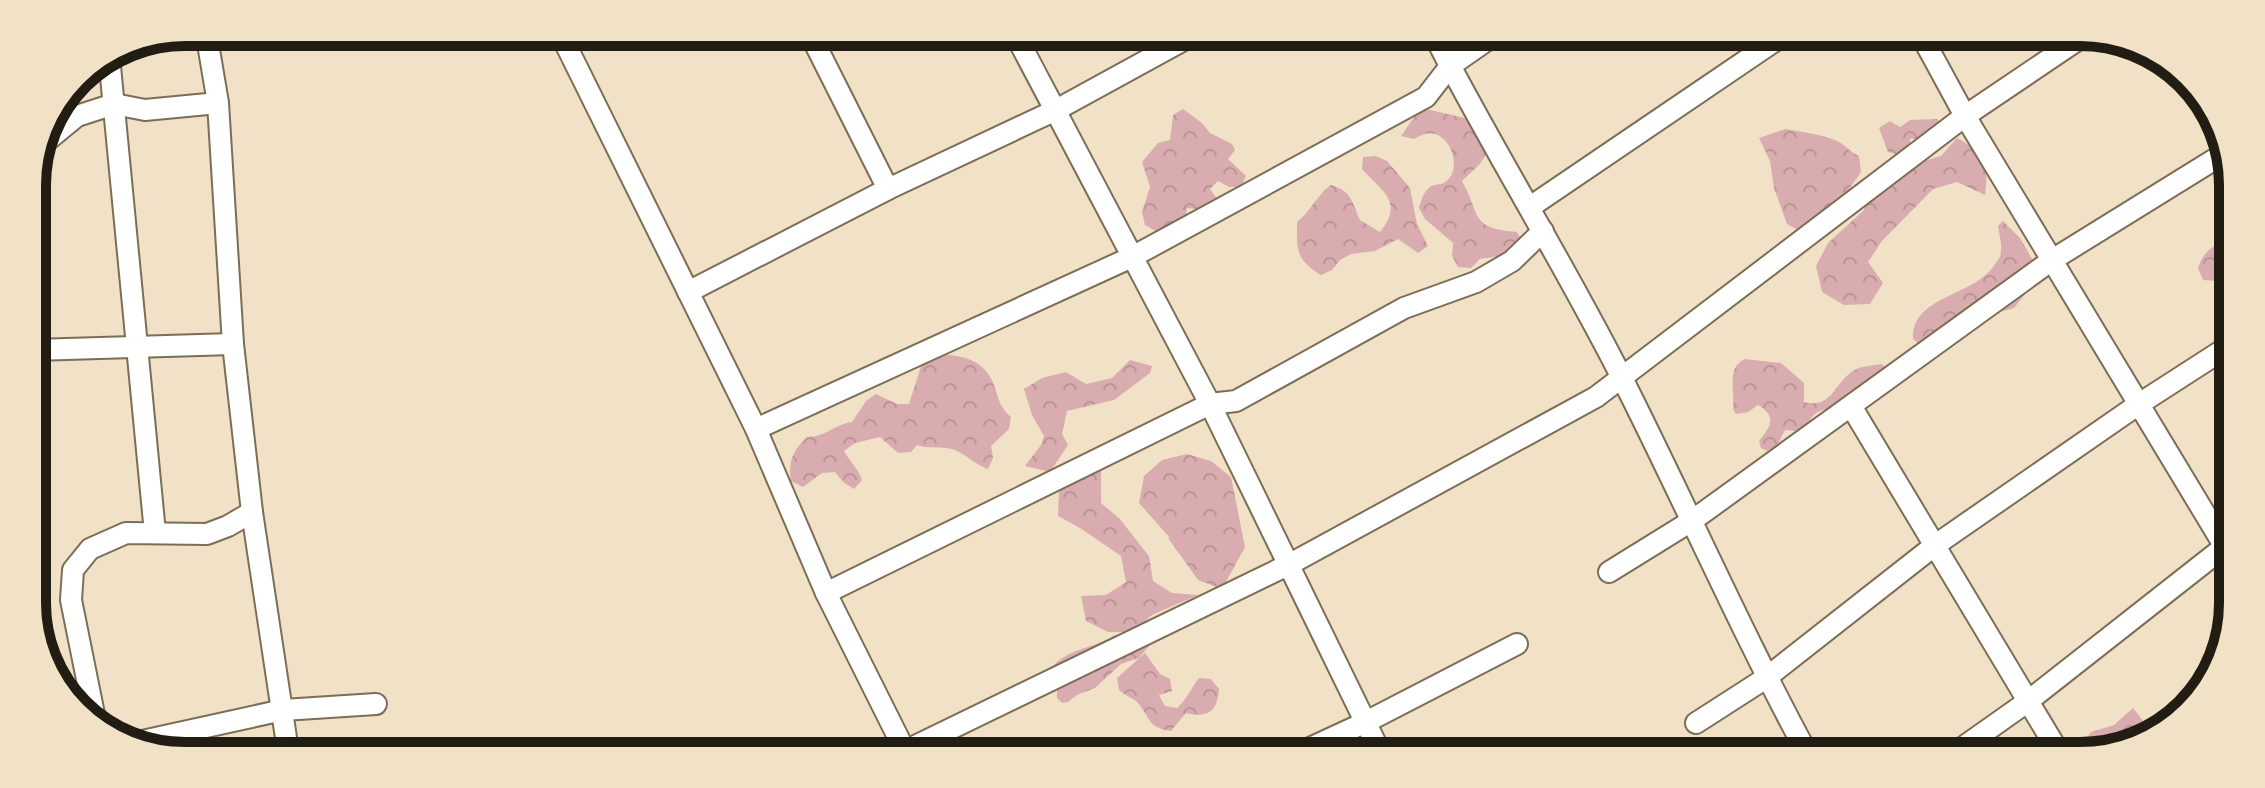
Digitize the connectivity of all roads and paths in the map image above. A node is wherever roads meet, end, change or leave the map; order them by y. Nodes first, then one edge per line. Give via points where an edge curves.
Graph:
1 (208, 46) edge
2 (566, 46) edge
3 (816, 46) edge
4 (1021, 46) edge
5 (1173, 46) edge
6 (1440, 46) edge
7 (1479, 46) edge
8 (1767, 46) edge
9 (1927, 46) edge
10 (2069, 46) edge
11 (1450, 66) junction
12 (110, 69) edge
13 (218, 103) junction
14 (114, 104) junction
15 (1056, 110) junction
16 (1965, 116) junction
17 (57, 132) edge
18 (2216, 158) edge
19 (888, 189) junction
20 (1530, 207) junction
21 (1543, 231) junction
22 (1132, 257) junction
23 (2052, 260) junction
24 (688, 292) junction
25 (233, 344) junction
26 (137, 349) junction
27 (46, 350) edge
28 (2219, 352) edge
29 (1622, 377) junction
30 (1210, 404) junction
31 (2139, 404) junction
32 (1851, 406) junction
33 (756, 429) junction
34 (252, 512) junction
35 (1693, 520) junction
36 (155, 533) junction
37 (2219, 534) edge
38 (1934, 546) junction
39 (2219, 553) edge
40 (1290, 564) junction
41 (1609, 572) dead end
42 (826, 593) junction
43 (1517, 644) dead end
44 (1766, 678) junction
45 (2027, 702) junction
46 (376, 704) dead end
47 (92, 706) edge
48 (283, 710) junction
49 (1364, 723) junction
50 (1696, 723) dead end
51 (155, 738) edge
52 (287, 742) edge
53 (901, 742) edge
54 (926, 742) edge
55 (1323, 742) edge
56 (1374, 742) edge
57 (1801, 742) edge
58 (1970, 742) edge
59 (2052, 742) edge

1 - 13 street
2 - 24 street
3 - 19 street
4 - 15 street
5 - 15 street
6 - 11 street
7 - 11 street
8 - 20 street
9 - 16 street
10 - 16 street
11 - 20 street
11 - 22 street via 1426,97
12 - 14 street
13 - 14 street via 145,110
13 - 25 street
14 - 17 street via 77,116
14 - 26 street
15 - 19 street
15 - 22 street
16 - 23 street
16 - 29 street
18 - 23 street
19 - 24 street
20 - 21 street
21 - 29 street
21 - 30 street via 1512,261 1476,282 1404,308 1236,401
22 - 30 street
22 - 33 street
23 - 31 street
23 - 32 street
24 - 33 street
25 - 26 street
25 - 34 street
26 - 27 street
26 - 36 street
28 - 31 street
29 - 35 street
29 - 40 street via 1596,397
30 - 40 street
30 - 42 street
31 - 37 street
31 - 38 street
32 - 35 street
32 - 38 street
33 - 42 street
34 - 36 street via 207,534
34 - 48 street
35 - 41 street
35 - 44 street
36 - 47 street via 126,533 90,549 73,570 71,600
38 - 44 street
38 - 45 street
39 - 45 street
40 - 49 street
40 - 54 street
42 - 53 street
43 - 49 street
44 - 50 street
44 - 57 street
45 - 58 street
45 - 59 street
46 - 48 street
48 - 51 street
48 - 52 street
49 - 55 street
49 - 56 street

